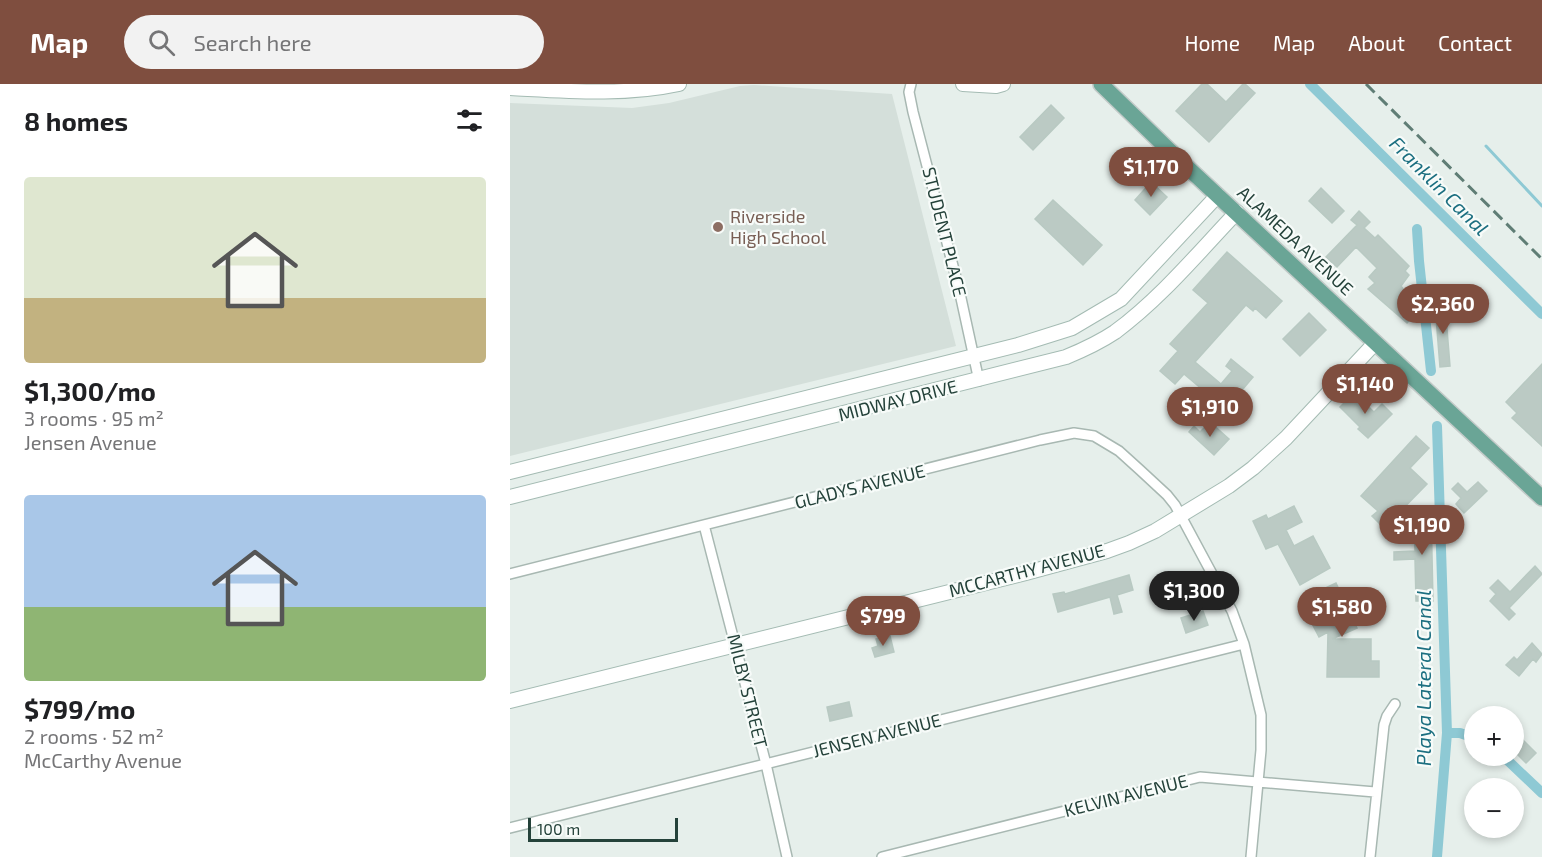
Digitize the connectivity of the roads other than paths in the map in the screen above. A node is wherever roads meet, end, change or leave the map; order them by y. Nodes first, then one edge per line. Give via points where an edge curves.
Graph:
1 (680, 84) edge
2 (910, 84) edge
3 (963, 84) edge
4 (1003, 84) edge
5 (1101, 84) edge
6 (510, 88) edge
7 (1218, 195) junction
8 (1237, 212) junction
9 (1375, 343) junction
10 (972, 356) junction
11 (979, 381) junction
12 (510, 472) edge
13 (510, 497) edge
14 (1542, 498) edge
15 (1181, 515) junction
16 (705, 525) junction
17 (510, 574) edge
18 (736, 644) junction
19 (1244, 645) junction
20 (510, 701) edge
21 (1395, 704) dead end
22 (766, 764) junction
23 (1258, 782) junction
24 (1375, 792) junction
25 (510, 828) edge
26 (787, 857) edge
27 (882, 857) edge
28 (1251, 857) edge
29 (1370, 857) edge

1 - 6 main road via 630,92
2 - 10 street, STUDENT PLACE via 913,112 959,289
3 - 4 main road
5 - 7 main road, ALAMEDA AVENUE
7 - 8 main road, ALAMEDA AVENUE
7 - 10 main road, MIDWAY DRIVE via 1135,285 1106,309 1072,328 1041,339
8 - 9 main road, ALAMEDA AVENUE
8 - 11 main road, MIDWAY DRIVE via 1164,289 1114,333 1066,357
9 - 14 main road, ALAMEDA AVENUE
9 - 15 main road, MCCARTHY AVENUE via 1287,438 1229,486
10 - 11 street, STUDENT PLACE
10 - 12 main road, MIDWAY DRIVE
11 - 13 main road, MIDWAY DRIVE
15 - 16 street, GLADYS AVENUE via 1167,495 1119,451 1094,436 1074,433
15 - 18 main road, MCCARTHY AVENUE via 1155,531 1107,551
15 - 19 street, GLADYS AVENUE via 1232,611
16 - 17 street, GLADYS AVENUE
16 - 18 street, MILBY STREET
18 - 20 main road, MCCARTHY AVENUE
18 - 22 street, MILBY STREET
19 - 22 street, JENSEN AVENUE
19 - 23 street, GLADYS AVENUE via 1261,715
21 - 24 street via 1384,725
22 - 25 street, JENSEN AVENUE
22 - 26 street, MILBY STREET
23 - 24 street, KELVIN AVENUE
23 - 27 street, KELVIN AVENUE via 1191,779
23 - 28 street, GLADYS AVENUE
24 - 29 street

